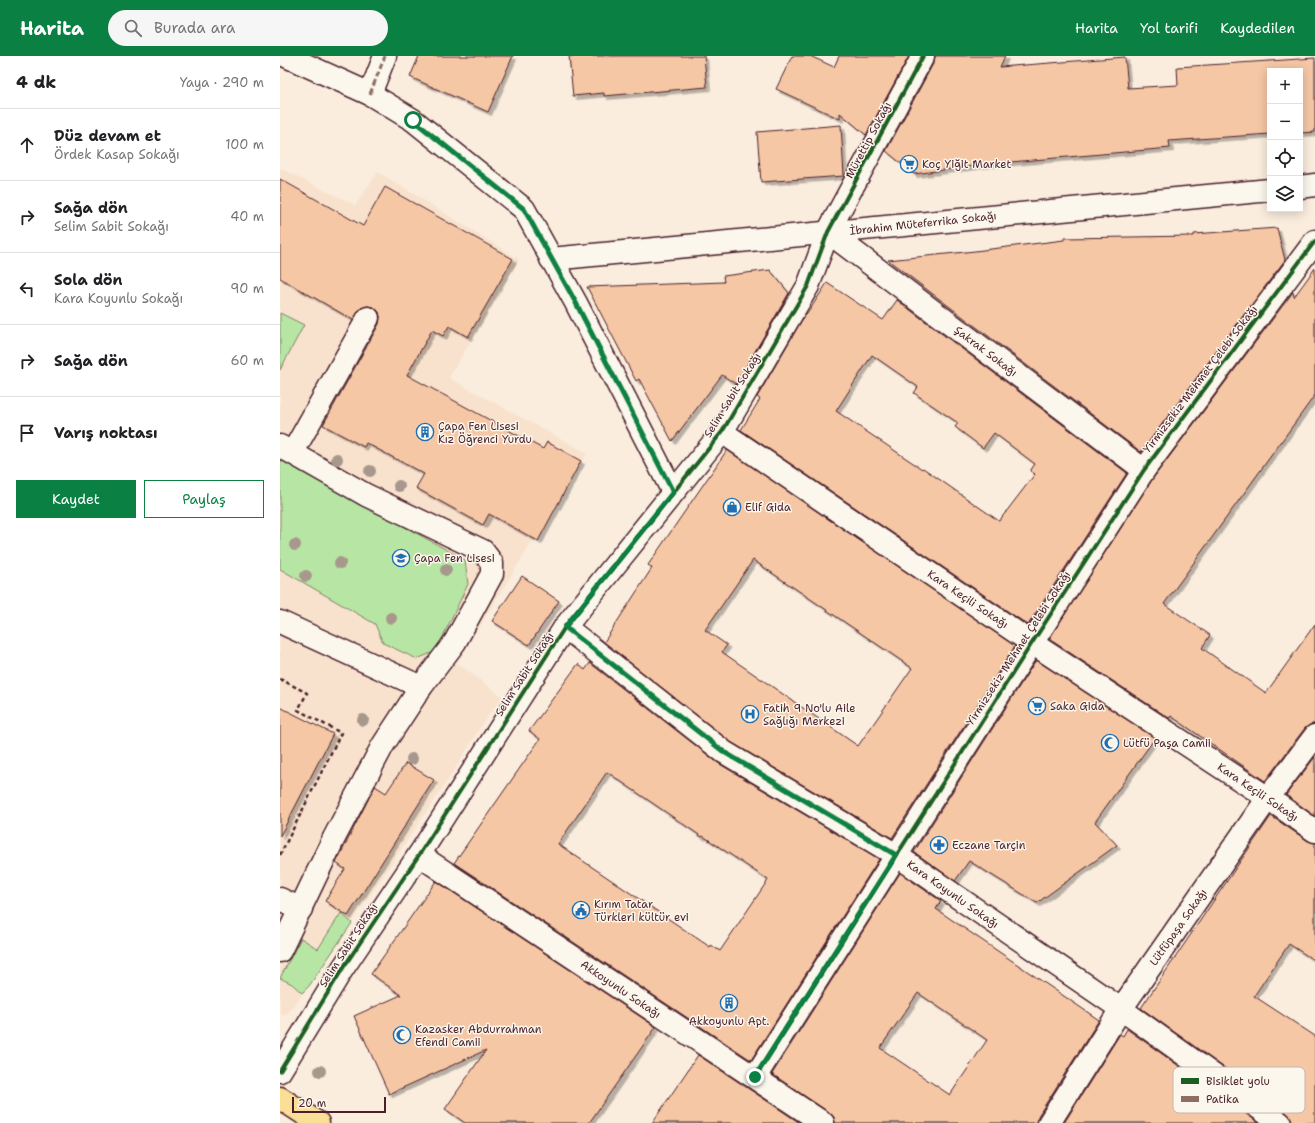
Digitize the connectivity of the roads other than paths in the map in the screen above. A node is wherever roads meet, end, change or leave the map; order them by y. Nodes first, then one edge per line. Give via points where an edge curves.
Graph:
1 (286, 56) edge
2 (385, 56) edge
3 (923, 56) edge
4 (370, 94) junction
5 (1315, 185) edge
6 (1303, 187) edge
7 (1267, 190) edge
8 (828, 232) junction
9 (1315, 241) edge
10 (551, 259) junction
11 (368, 318) dead end
12 (722, 432) junction
13 (286, 449) edge
14 (1144, 470) junction
15 (673, 492) junction
16 (280, 622) edge
17 (565, 627) junction
18 (1032, 643) junction
19 (421, 687) junction
20 (1315, 736) edge
21 (1268, 798) junction
22 (1315, 831) edge
23 (419, 855) junction
24 (896, 855) junction
25 (280, 898) edge
26 (301, 910) junction
27 (280, 951) edge
28 (1121, 1009) junction
29 (1202, 1067) edge
30 (280, 1071) edge
31 (755, 1077) junction
32 (280, 1098) edge
33 (1266, 1113) edge
34 (318, 1123) edge
35 (823, 1123) edge
36 (1049, 1123) edge
37 (1280, 1123) edge

1 - 4 street
2 - 4 street
3 - 8 street, Mürettip Sokağı
4 - 10 street via 413,120 524,209
5 - 6 street
7 - 8 street, İbrahim Müteferrika Sokağı
8 - 10 street, İbrahim Müteferrika Sokağı
8 - 12 street, Selim Sabit Sokağı via 808,286
8 - 14 street, Şakrak Sokağı
9 - 14 street, Yirmizsekiz Mehmet Çelebi Sokağı
10 - 15 street
11 - 13 street
12 - 15 street, Selim Sabit Sokağı
12 - 18 street, Kara Keçili Sokağı
13 - 19 street via 366,495 483,551 492,563 492,574 456,642
14 - 18 street, Yirmizsekiz Mehmet Çelebi Sokağı
15 - 17 street, Selim Sabit Sokağı
16 - 19 street
17 - 23 street, Selim Sabit Sokağı
17 - 24 street, Kara Koyunlu Sokağı via 724,752
18 - 21 street, Kara Keçili Sokağı
18 - 24 street, Yirmizsekiz Mehmet Çelebi Sokağı
19 - 26 street via 383,745 334,838
20 - 21 street, Lütfüpaşa Sokağı
21 - 22 street, Kara Keçili Sokağı
21 - 28 street, Lütfüpaşa Sokağı
23 - 30 street, Selim Sabit Sokağı via 343,968
23 - 31 street, Akkoyunlu Sokağı
24 - 28 street, Kara Koyunlu Sokağı
24 - 31 street, Yirmizsekiz Mehmet Çelebi Sokağı
25 - 26 street
26 - 27 street
28 - 29 street, Kara Koyunlu Sokağı
28 - 36 street, Lütfüpaşa Sokağı
31 - 35 street, Akkoyunlu Sokağı
32 - 34 main road
33 - 37 street, Kara Koyunlu Sokağı

